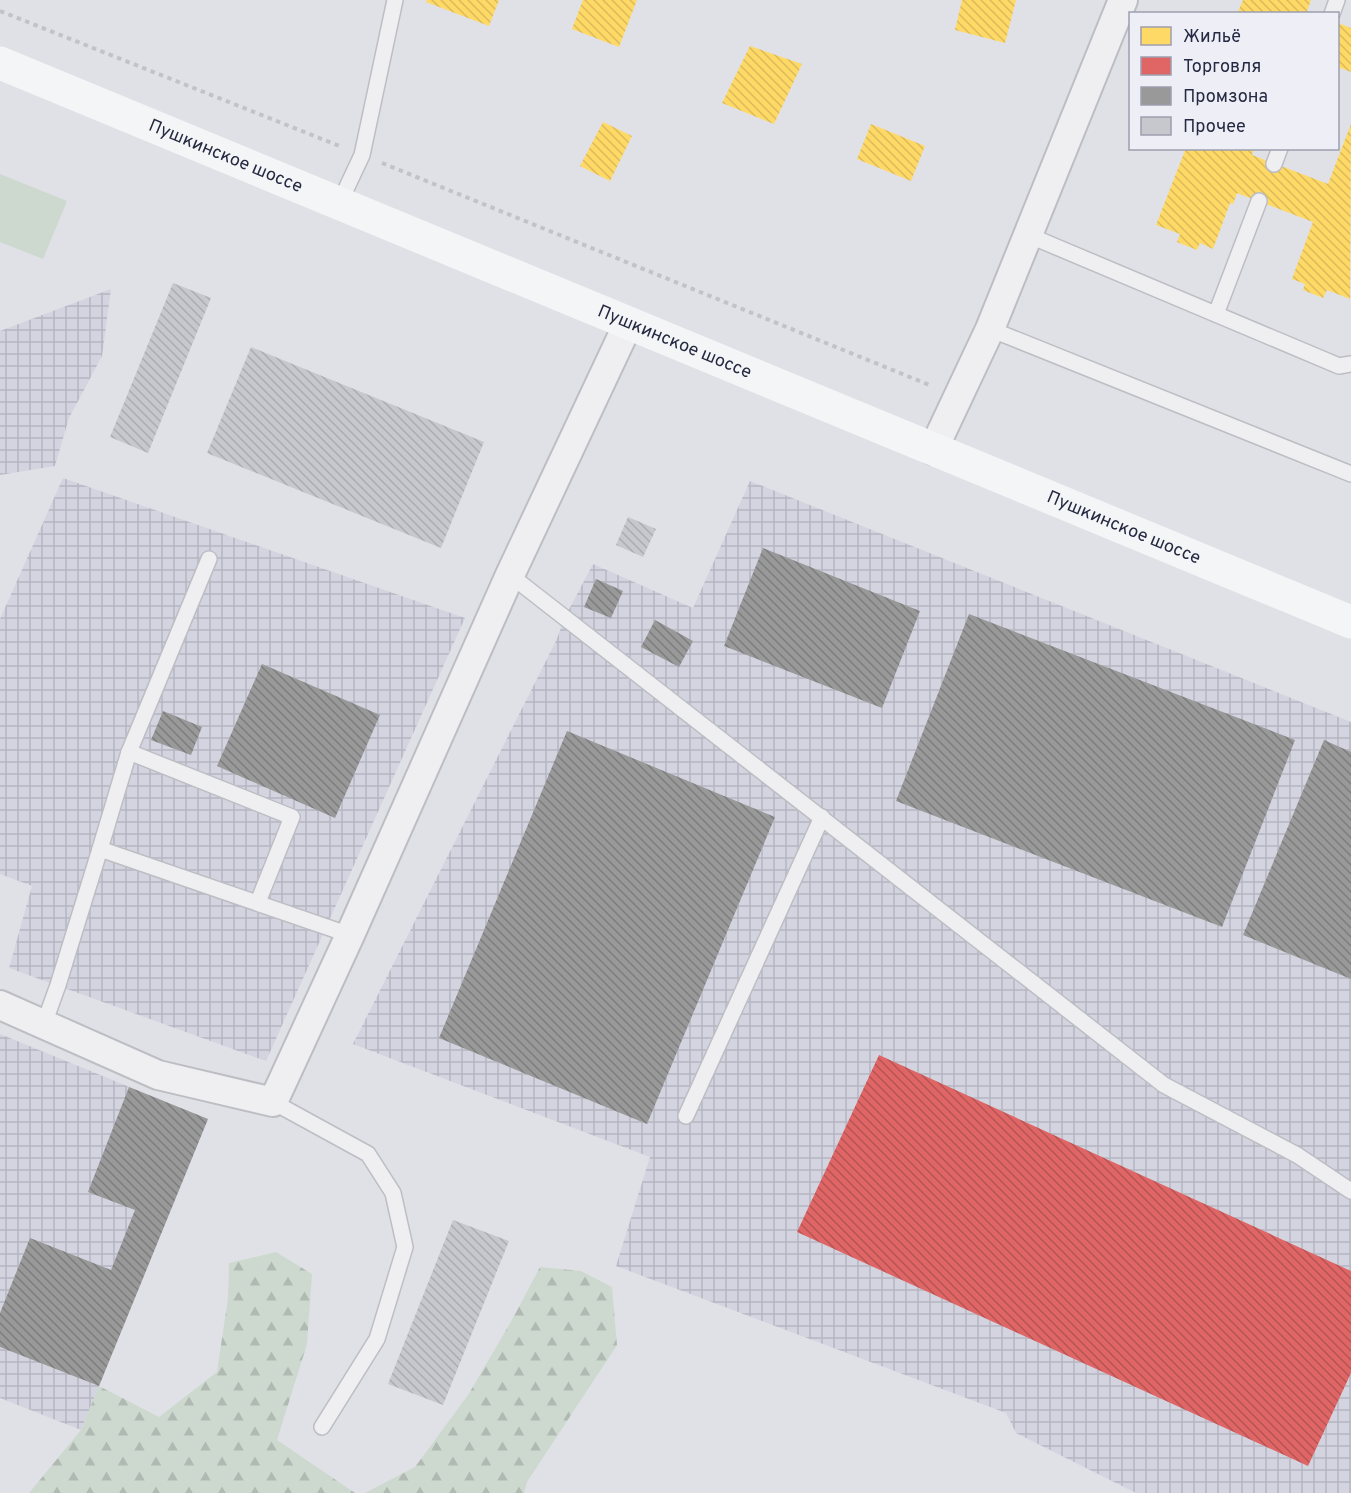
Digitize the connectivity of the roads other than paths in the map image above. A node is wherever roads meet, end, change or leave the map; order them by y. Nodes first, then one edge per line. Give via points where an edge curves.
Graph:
1 (395, 0) edge
2 (1123, 0) edge
3 (0, 63) edge
4 (1279, 150) edge
5 (1274, 164) dead end
6 (1260, 201) dead end
7 (339, 204) junction
8 (1028, 235) junction
9 (1216, 314) junction
10 (628, 324) junction
11 (990, 329) junction
12 (1351, 364) edge
13 (933, 450) junction
14 (1351, 474) edge
15 (208, 559) dead end
16 (510, 574) junction
17 (1351, 622) edge
18 (129, 752) junction
19 (822, 817) junction
20 (100, 849) junction
21 (258, 902) junction
22 (350, 935) junction
23 (0, 1005) edge
24 (44, 1024) junction
25 (273, 1102) junction
26 (686, 1116) dead end
27 (1351, 1191) edge
28 (322, 1427) dead end

1 - 7 lane via 362,155
2 - 8 street
3 - 7 main road, Пушкинское шоссе
4 - 5 lane
6 - 9 lane
7 - 10 main road, Пушкинское шоссе
8 - 9 lane
8 - 11 street
9 - 12 lane via 1339,366
10 - 13 main road, Пушкинское шоссе
10 - 16 street
11 - 13 street
11 - 14 lane
13 - 17 main road, Пушкинское шоссе
15 - 18 lane
16 - 19 lane
16 - 22 street
18 - 20 lane
18 - 21 lane via 292,817
19 - 26 lane
19 - 27 lane via 1164,1084 1297,1155
20 - 21 lane
20 - 24 lane
21 - 22 lane
22 - 25 street
23 - 24 street
24 - 25 street via 158,1075
25 - 28 lane via 368,1154 393,1193 405,1247 377,1339

